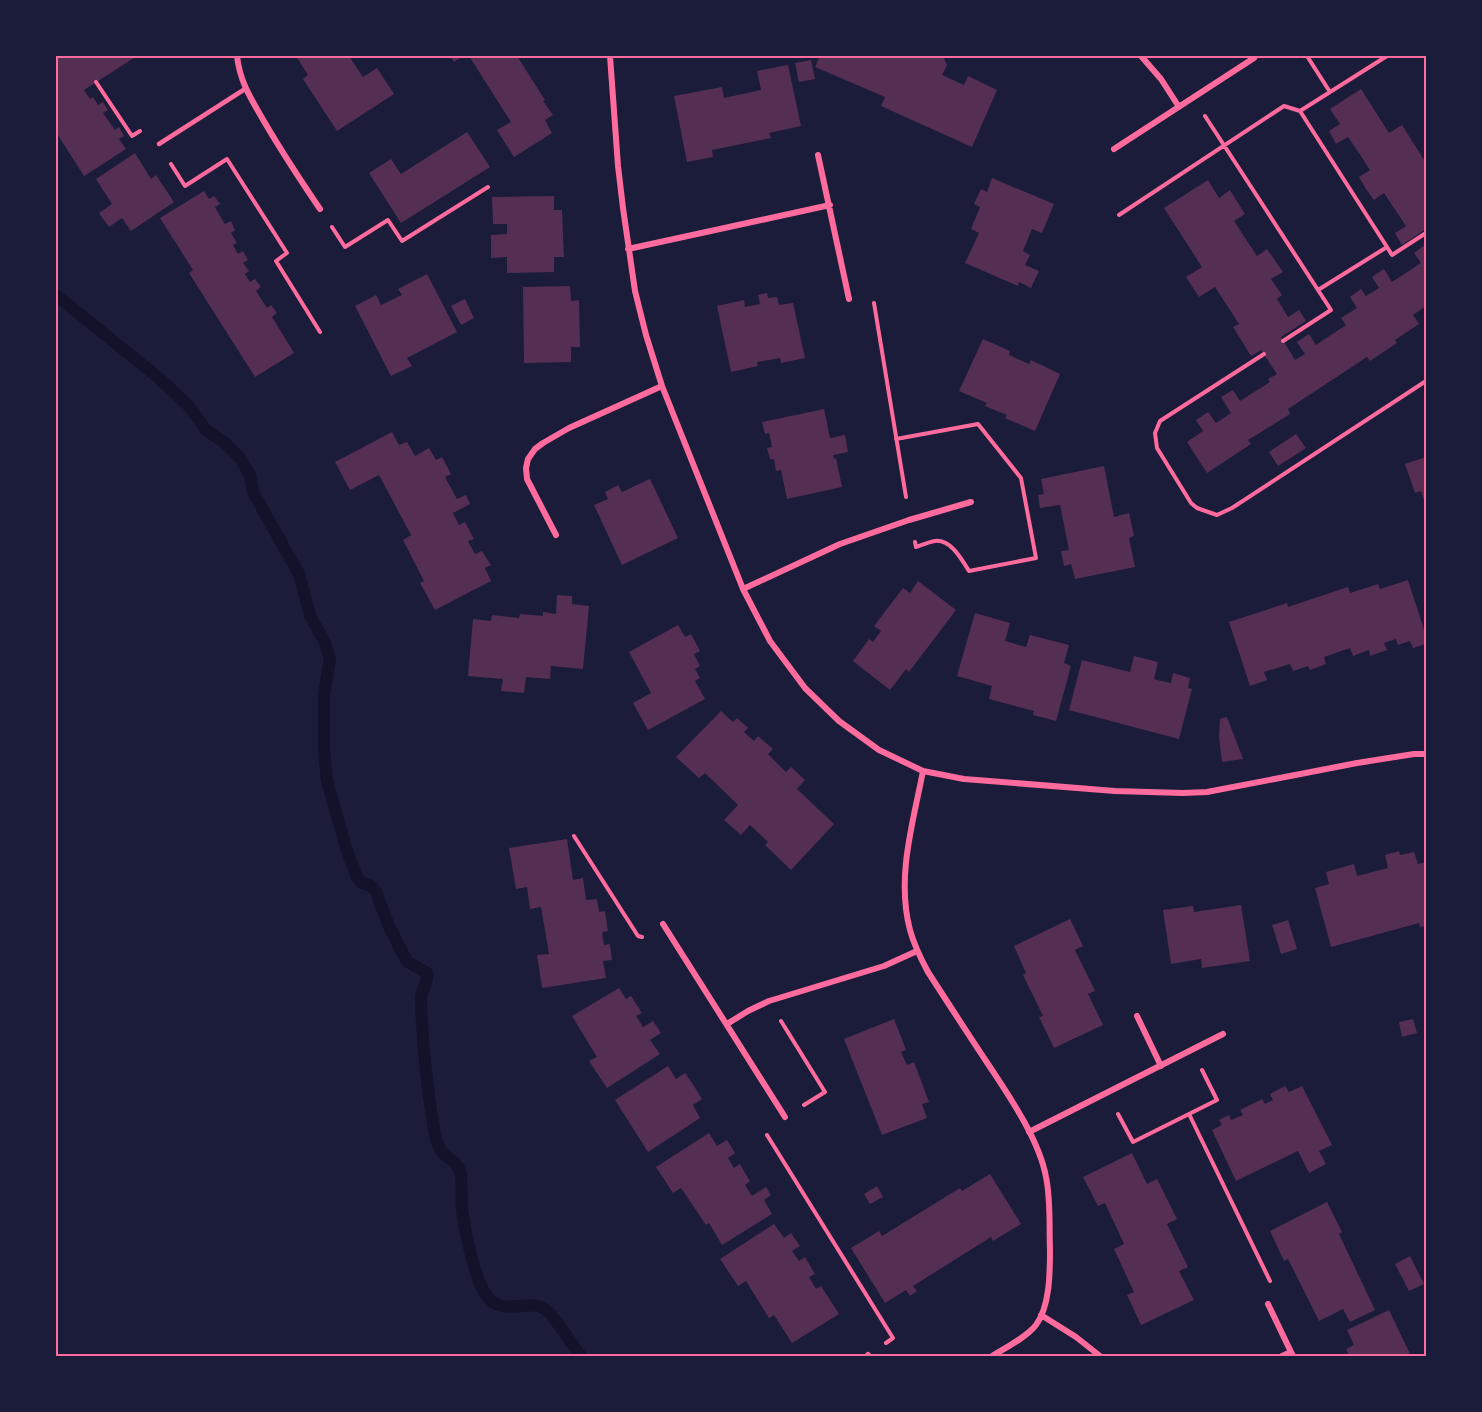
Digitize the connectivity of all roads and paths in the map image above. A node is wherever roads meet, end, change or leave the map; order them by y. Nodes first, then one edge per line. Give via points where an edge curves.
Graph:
1 (237, 56) edge
2 (610, 56) edge
3 (1141, 56) edge
4 (1307, 56) edge
5 (1387, 56) edge
6 (1254, 58) dead end
7 (96, 82) dead end
8 (245, 89) junction
9 (1330, 92) junction
10 (1194, 98) junction
11 (1179, 107) junction
12 (1300, 111) junction
13 (159, 144) junction
14 (1225, 146) junction
15 (1114, 149) dead end
16 (818, 155) dead end
17 (488, 187) dead end
18 (830, 205) junction
19 (320, 209) joint
20 (1119, 215) dead end
21 (1426, 233) edge
22 (1387, 247) junction
23 (628, 249) junction
24 (1318, 290) junction
25 (849, 299) joint
26 (320, 332) dead end
27 (1283, 341) dead end
28 (1264, 354) dead end
29 (1426, 381) edge
30 (663, 386) junction
31 (896, 439) junction
32 (972, 502) dead end
33 (909, 520) junction
34 (556, 535) dead end
35 (743, 589) junction
36 (1426, 754) edge
37 (923, 771) junction
38 (574, 836) dead end
39 (663, 924) dead end
40 (642, 937) dead end
41 (917, 951) junction
42 (769, 1001) junction
43 (1137, 1016) dead end
44 (727, 1024) junction
45 (1223, 1034) dead end
46 (1192, 1050) junction
47 (1161, 1066) junction
48 (1107, 1093) junction
49 (1189, 1114) junction
50 (785, 1117) junction
51 (1029, 1132) junction
52 (1268, 1304) joint
53 (1041, 1315) junction
54 (1292, 1354) edge
55 (868, 1355) edge
56 (992, 1356) edge
57 (1101, 1356) edge
58 (1282, 1356) edge

1 - 8 street
2 - 23 street
3 - 11 street
4 - 9 path
5 - 9 path
6 - 10 street
7 - 13 path via 132,136 147,127
8 - 13 lane
8 - 19 street
9 - 12 path
10 - 11 street
10 - 14 path
11 - 15 street
12 - 14 path via 1284,106
12 - 22 path
13 - 26 path via 185,186 227,159 287,253 276,261
14 - 20 path
14 - 24 path
16 - 18 street
17 - 19 path via 402,241 388,220 345,247
18 - 23 street
18 - 25 street
21 - 22 path via 1392,255
22 - 24 path
23 - 30 street via 646,335
24 - 27 path via 1331,310
25 - 31 path via 873,294
28 - 29 path via 1160,421 1155,433 1157,448 1197,508 1217,514 1232,508
30 - 34 street via 568,428 543,443 528,459 526,479
30 - 35 street
31 - 33 path
31 - 33 path via 978,424 1021,478 1036,558 969,572 950,545 938,540 916,547
32 - 33 street
33 - 35 street via 840,544
35 - 37 street via 770,641 805,688 839,721 879,750
36 - 37 street via 1183,793 999,782
37 - 41 street via 904,885
38 - 40 path
39 - 44 street
41 - 42 street via 884,966
41 - 51 street
42 - 44 street
42 - 50 path via 825,1092
43 - 47 street
44 - 50 street
45 - 46 street
46 - 47 street
46 - 49 path via 1217,1100
47 - 48 street
48 - 49 path via 1132,1142
48 - 51 street
49 - 52 path via 1273,1287
50 - 55 path via 764,1130 893,1338
51 - 53 street via 1042,1162 1048,1193 1049,1279
52 - 54 street
53 - 56 street via 1036,1326
53 - 57 street
54 - 58 street

